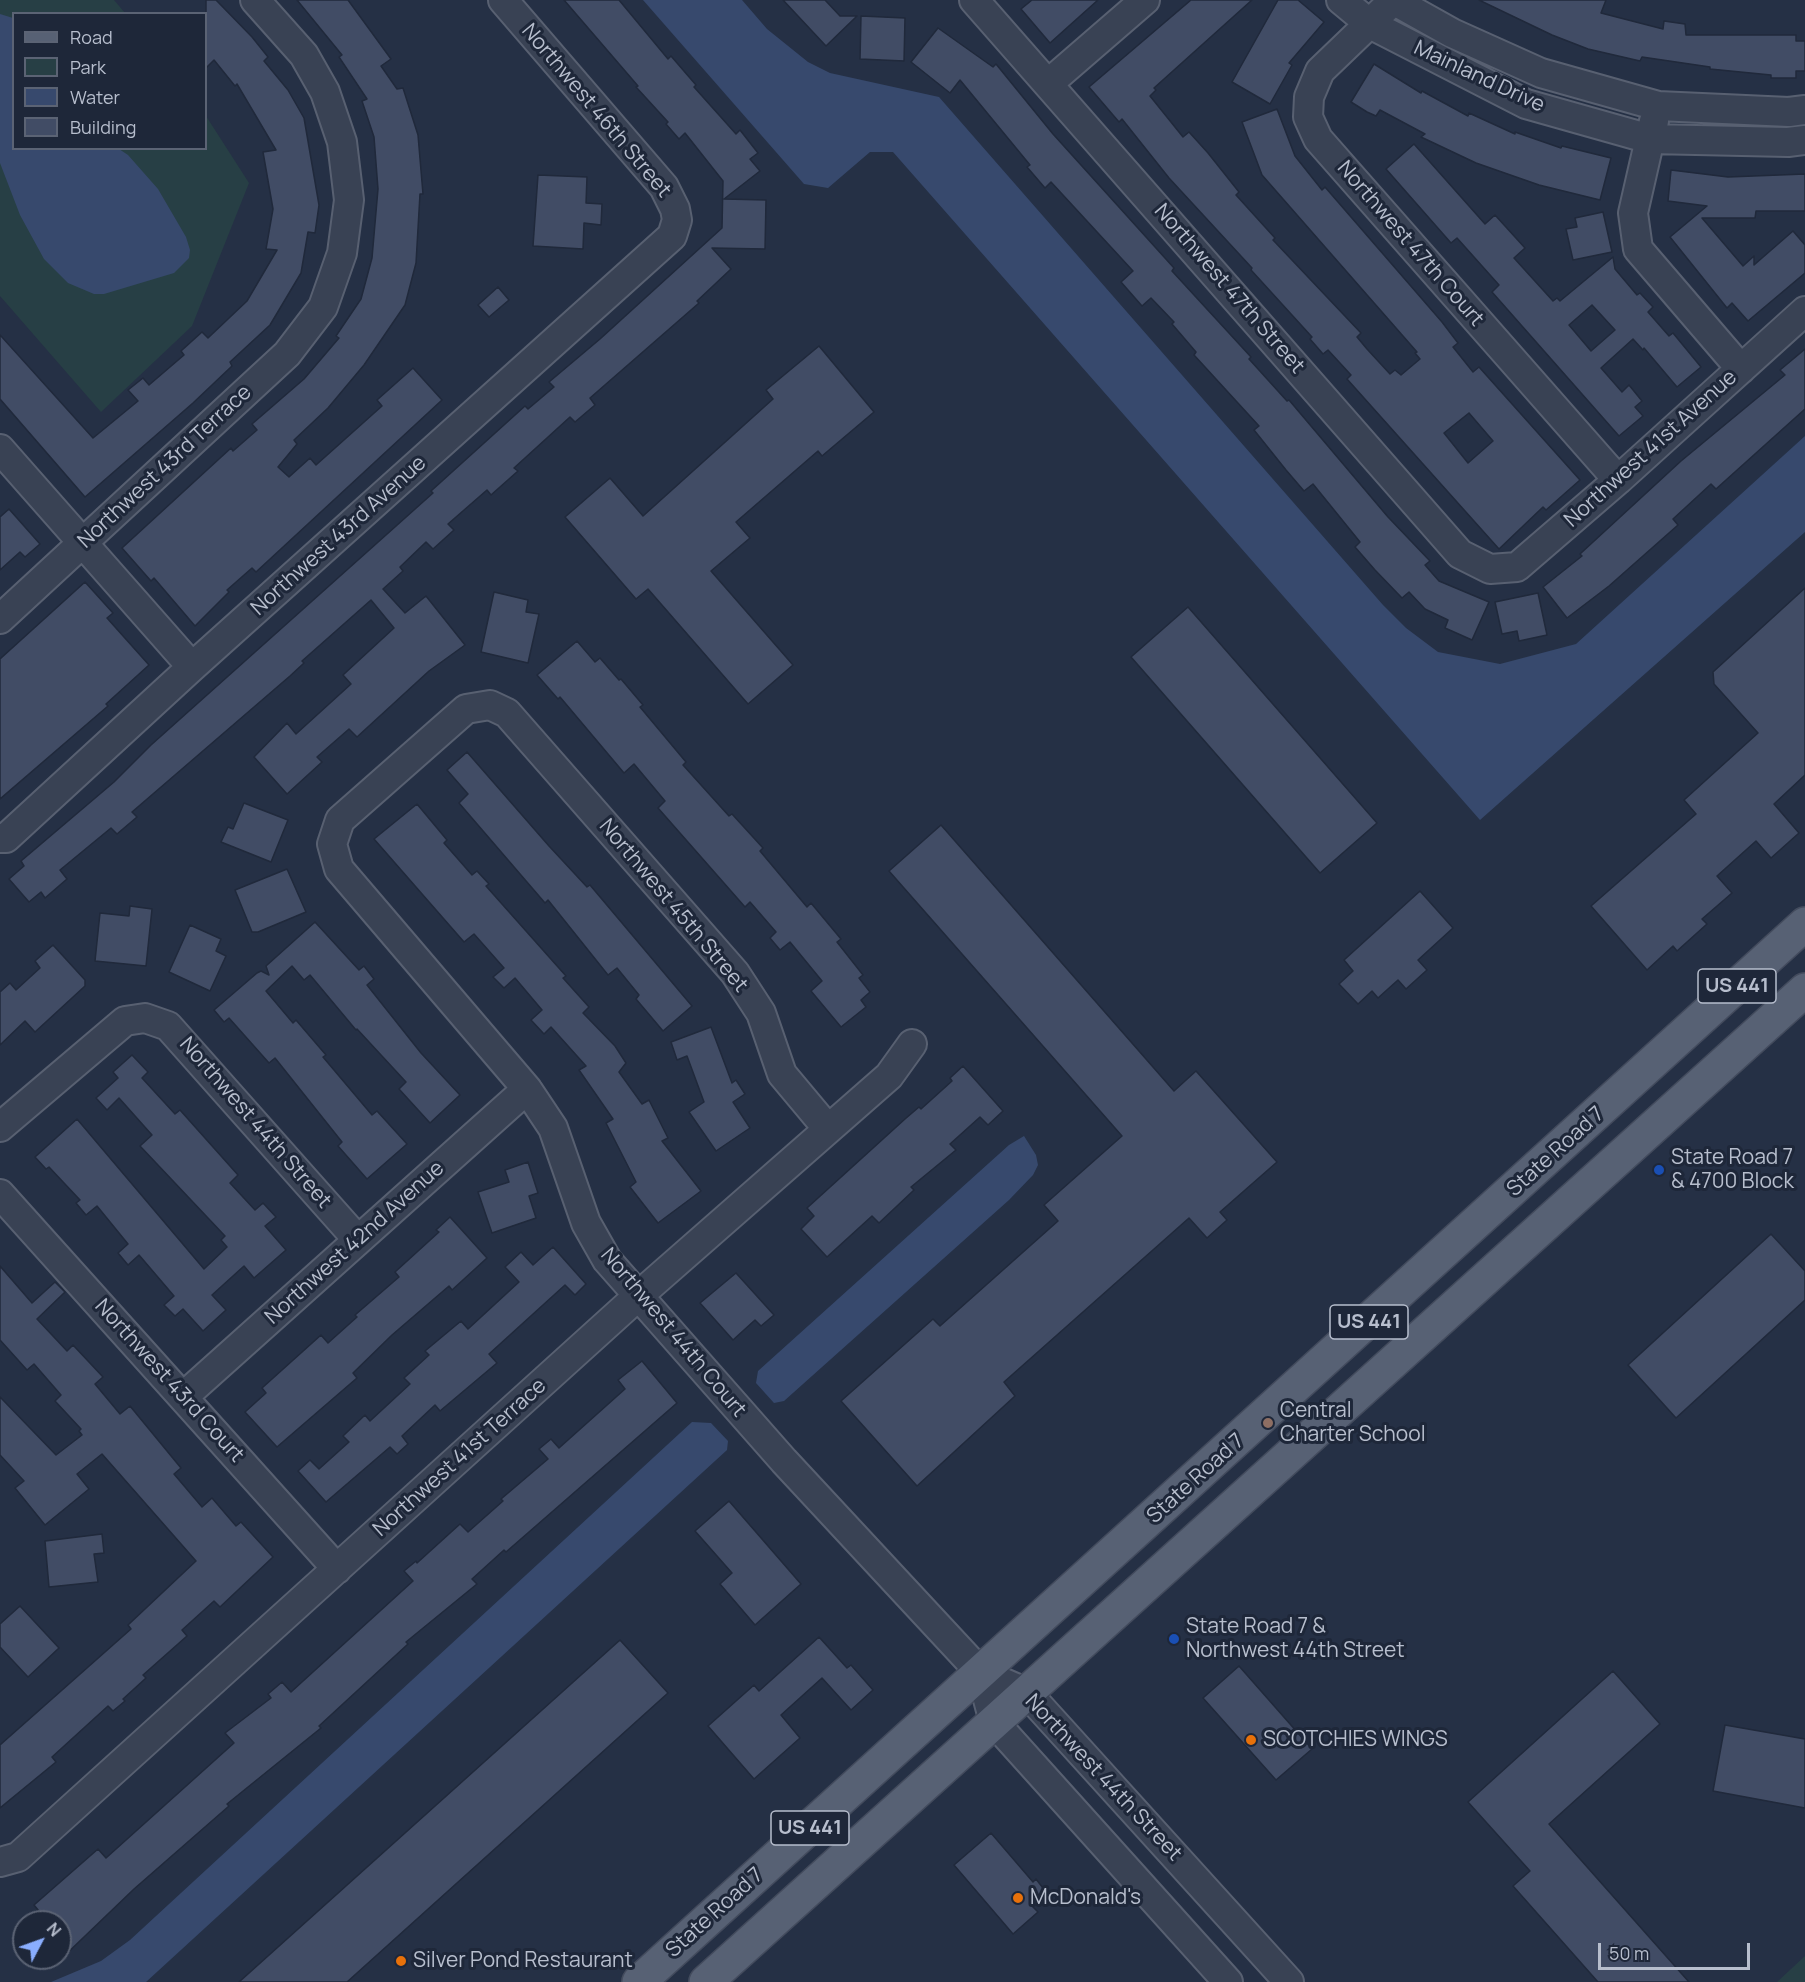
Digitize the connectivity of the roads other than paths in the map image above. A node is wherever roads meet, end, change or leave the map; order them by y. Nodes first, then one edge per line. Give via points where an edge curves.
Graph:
1 (255, 0) edge
2 (503, 0) edge
3 (974, 0) edge
4 (1145, 0) edge
5 (1341, 0) edge
6 (1393, 0) edge
7 (1370, 24) junction
8 (1049, 83) junction
9 (1658, 106) junction
10 (1805, 110) edge
11 (1650, 140) junction
12 (1805, 140) edge
13 (676, 228) joint
14 (1805, 311) edge
15 (1741, 369) junction
16 (0, 449) edge
17 (1618, 480) junction
18 (84, 543) junction
19 (1490, 569) joint
20 (0, 619) edge
21 (192, 667) junction
22 (490, 705) joint
23 (0, 838) edge
24 (1805, 924) edge
25 (1805, 990) edge
26 (912, 1044) dead end
27 (527, 1089) junction
28 (0, 1127) edge
29 (828, 1128) junction
30 (0, 1194) edge
31 (358, 1240) junction
32 (638, 1297) junction
33 (183, 1397) junction
34 (337, 1569) junction
35 (981, 1673) junction
36 (1028, 1693) junction
37 (994, 1722) junction
38 (0, 1862) edge
39 (639, 1982) edge
40 (706, 1982) edge
41 (1228, 1982) edge
42 (1289, 1982) edge

1 - 18 street, Northwest 43rd Terrace via 304,55 325,92 342,141 349,200 342,253 323,307 287,354
2 - 13 street, Northwest 46th Street via 664,187 675,209
3 - 8 street, Northwest 47th Street
4 - 8 street
5 - 7 street, Mainland Drive
6 - 7 street, Northwest 47th Court
6 - 9 street, Mainland Drive via 1452,33 1541,73
7 - 11 street, Mainland Drive via 1526,104
7 - 17 street, Northwest 47th Court via 1320,71 1309,97 1308,117 1318,140
8 - 19 street, Northwest 47th Street via 1460,554
9 - 10 street, Mainland Drive
9 - 11 street
11 - 12 street, Mainland Drive
11 - 15 street via 1633,213 1638,249
13 - 21 street, Northwest 43rd Avenue via 661,248
14 - 15 street, Northwest 41st Avenue
15 - 17 street, Northwest 41st Avenue
16 - 18 street
17 - 19 street, Northwest 41st Avenue via 1517,567
18 - 20 street, Northwest 43rd Terrace
18 - 21 street
21 - 23 street, Northwest 43rd Avenue via 6,838
22 - 27 street, Northwest 44th Court via 466,709 348,812 340,820 332,844 339,869
22 - 29 street, Northwest 45th Street via 507,713 735,973 760,1013 782,1074
24 - 35 main road, State Road 7 / US 441
25 - 36 main road, US 441
26 - 29 street, Northwest 41st Terrace via 889,1076
27 - 31 street, Northwest 42nd Avenue
27 - 32 street, Northwest 44th Court via 553,1128 586,1224 607,1260
28 - 31 street, Northwest 44th Street via 125,1021 145,1018 168,1026
29 - 32 street, Northwest 41st Terrace
30 - 33 street, Northwest 43rd Court
31 - 33 street, Northwest 42nd Avenue
32 - 34 street, Northwest 41st Terrace
32 - 35 street, Northwest 44th Court
33 - 34 street, Northwest 43rd Court
34 - 38 street, Northwest 41st Terrace via 18,1857
35 - 36 street, Northwest 44th Street
35 - 37 street, Northwest 44th Street
35 - 39 main road, State Road 7 / US 441
36 - 37 main road, US 441
36 - 42 street, Northwest 44th Street
37 - 40 main road, US 441
37 - 41 street, Northwest 44th Street

